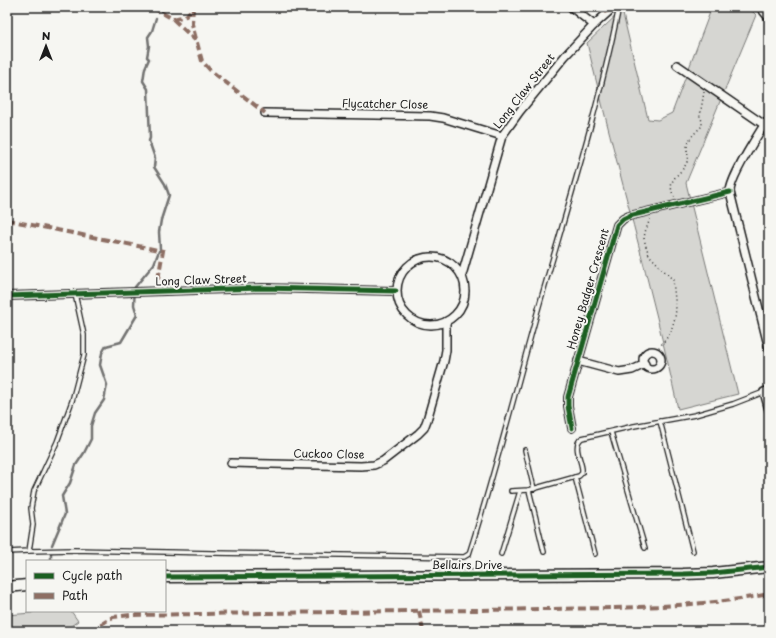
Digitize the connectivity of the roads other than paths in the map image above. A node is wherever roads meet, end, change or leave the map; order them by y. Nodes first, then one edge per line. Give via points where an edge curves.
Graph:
1 (571, 7) edge
2 (614, 7) edge
3 (619, 7) edge
4 (760, 7) edge
5 (767, 7) edge
6 (769, 10) edge
7 (769, 18) edge
8 (594, 25) junction
9 (677, 65) dead end
10 (265, 113) dead end
11 (767, 124) edge
12 (502, 136) junction
13 (730, 192) junction
14 (462, 275) junction
15 (396, 291) junction
16 (75, 294) junction
17 (7, 296) edge
18 (446, 322) junction
19 (767, 329) edge
20 (769, 349) edge
21 (578, 361) junction
22 (645, 364) junction
23 (767, 391) edge
24 (769, 410) edge
25 (660, 421) junction
26 (572, 428) dead end
27 (611, 432) junction
28 (525, 450) dead end
29 (231, 463) dead end
30 (575, 477) junction
31 (534, 489) junction
32 (529, 490) junction
33 (511, 491) dead end
34 (520, 492) junction
35 (645, 548) dead end
36 (29, 551) junction
37 (693, 551) dead end
38 (7, 552) edge
39 (544, 552) dead end
40 (501, 554) dead end
41 (595, 554) dead end
42 (769, 567) edge
43 (166, 577) edge
44 (26, 585) edge
45 (7, 587) edge

1 - 8 street
2 - 8 street, Long Claw Street
3 - 36 lane via 589,131 469,554 464,556
4 - 7 street
5 - 6 street
8 - 12 street, Long Claw Street via 565,56
9 - 11 street
10 - 12 street, Flycatcher Close via 430,116
11 - 13 street via 732,183
12 - 14 street, Long Claw Street
13 - 19 street
13 - 21 street, Honey Badger Crescent via 648,211 620,221
14 - 15 street via 446,259 423,257 412,262 404,270 398,280
14 - 18 street via 466,293 464,302 454,317
15 - 16 street, Long Claw Street via 262,288
15 - 18 street via 398,302 413,320 435,325
16 - 17 street, Long Claw Street
16 - 36 lane via 84,335 84,355 60,435 34,492
18 - 29 street, Cuckoo Close via 446,350 426,424 418,434 383,461 361,466
19 - 20 street
21 - 22 street via 619,372
21 - 26 street, Honey Badger Crescent via 568,397
22 - 22 street via 652,369 655,368 660,364 660,356 650,351 643,359
23 - 24 street
23 - 25 lane via 704,413
25 - 27 lane
25 - 37 lane
27 - 30 lane via 582,438 578,442 582,469
27 - 35 lane
28 - 31 lane
30 - 31 lane
30 - 41 lane
31 - 32 lane
32 - 34 lane
32 - 39 lane
33 - 34 lane
34 - 40 lane
36 - 38 lane
42 - 43 street, Bellairs Drive via 683,574
44 - 45 street

